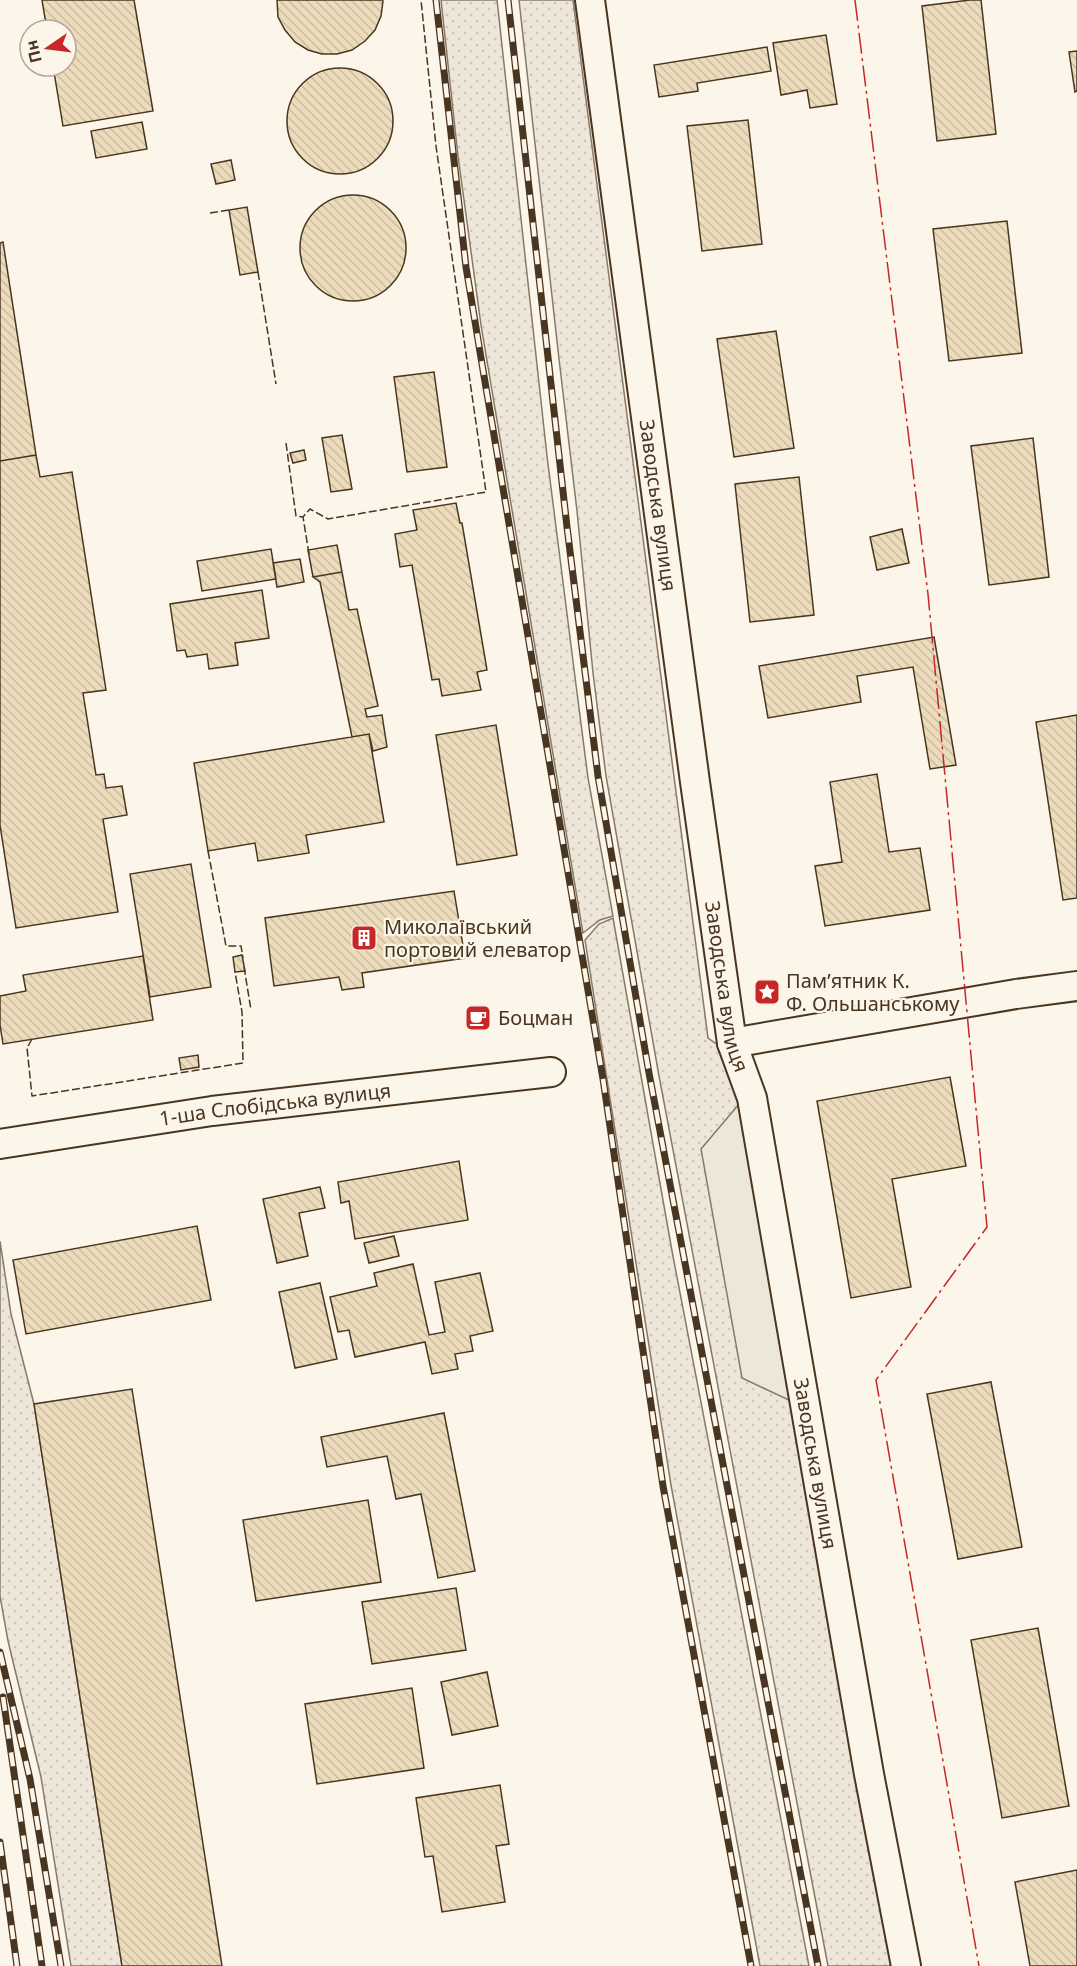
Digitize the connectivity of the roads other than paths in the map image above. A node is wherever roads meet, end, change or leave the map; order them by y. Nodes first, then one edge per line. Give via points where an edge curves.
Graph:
1 (590, 0) edge
2 (1077, 986) edge
3 (732, 1043) junction
4 (551, 1072) dead end
5 (0, 1144) edge
6 (906, 1966) edge

1 - 3 street, Заводська вулиця
2 - 3 street
3 - 6 street, Заводська вулиця via 752,1098
4 - 5 street, 1-ша Слобідська вулиця via 222,1110

